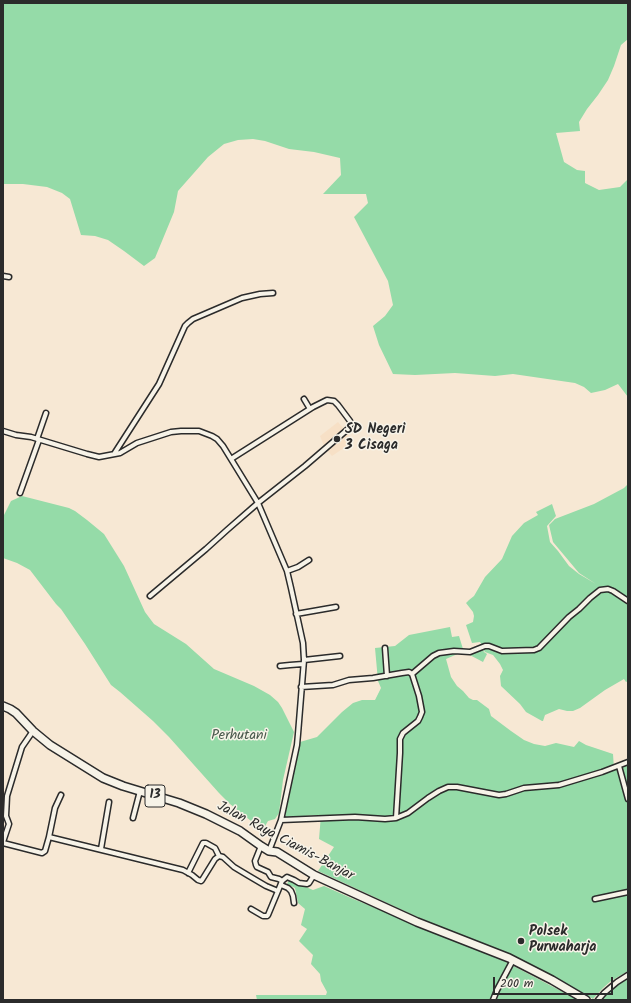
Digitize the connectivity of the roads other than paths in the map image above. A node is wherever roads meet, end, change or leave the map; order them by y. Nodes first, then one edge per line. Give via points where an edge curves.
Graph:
1 (3, 276) edge
2 (9, 277) dead end
3 (273, 293) dead end
4 (304, 399) dead end
5 (310, 409) junction
6 (46, 413) dead end
7 (3, 431) edge
8 (38, 440) junction
9 (114, 455) junction
10 (231, 459) junction
11 (20, 493) dead end
12 (258, 503) junction
13 (309, 560) dead end
14 (287, 571) junction
15 (150, 596) dead end
16 (628, 601) edge
17 (336, 608) dead end
18 (296, 614) junction
19 (385, 648) dead end
20 (340, 656) dead end
21 (304, 662) junction
22 (280, 666) dead end
23 (412, 674) junction
24 (387, 676) junction
25 (301, 687) junction
26 (3, 706) edge
27 (33, 731) junction
28 (628, 762) edge
29 (619, 766) junction
30 (140, 791) junction
31 (61, 795) dead end
32 (628, 799) edge
33 (109, 802) dead end
34 (133, 818) dead end
35 (396, 818) junction
36 (281, 820) junction
37 (49, 837) junction
38 (3, 843) edge
39 (261, 846) junction
40 (101, 849) junction
41 (269, 851) junction
42 (219, 856) junction
43 (188, 873) junction
44 (314, 875) junction
45 (282, 883) junction
46 (278, 892) junction
47 (628, 892) edge
48 (595, 899) dead end
49 (294, 903) dead end
50 (251, 908) dead end
51 (513, 960) junction
52 (628, 975) edge
53 (493, 1000) edge
54 (586, 1000) edge
55 (598, 1000) edge

1 - 2 street
3 - 9 street via 242,298 188,322 159,384
4 - 5 street
5 - 10 street
5 - 12 street via 327,400 334,401 351,424 305,466
6 - 8 street
7 - 8 street
8 - 9 street via 93,456
8 - 11 street
9 - 10 street via 137,443 181,431 212,436 220,442
10 - 12 street
12 - 14 street
12 - 15 street
13 - 14 street
14 - 18 street
16 - 23 street via 608,589 600,590 539,648 502,651 485,646 470,652 439,653
17 - 18 street
18 - 21 street
19 - 24 street
20 - 21 street
21 - 22 street
21 - 25 street
23 - 24 street via 410,672
23 - 35 street via 422,712 418,721 403,733 400,739
24 - 25 street via 349,680 333,685
25 - 36 street via 296,751
26 - 27 highway, Jalan Raya Ciamis-Banjar / 13 via 16,713
27 - 30 highway, Jalan Raya Ciamis-Banjar / 13 via 92,772
27 - 38 street via 22,747 7,796 6,816 9,824
28 - 29 street
29 - 32 street
29 - 35 street via 559,785 524,788 499,795 448,787
30 - 34 street
30 - 39 highway, Jalan Raya Ciamis-Banjar / 13 via 206,814 240,831
31 - 37 street via 55,808
33 - 40 street
35 - 36 street
36 - 41 street
37 - 38 street via 42,853
37 - 40 street
39 - 41 highway, Jalan Raya Ciamis-Banjar / 13
39 - 45 street via 255,861 257,867
40 - 43 street
41 - 44 highway, Jalan Raya Ciamis-Banjar / 13 via 277,852
42 - 43 street via 202,880
42 - 43 street via 215,848 203,843
42 - 46 street
44 - 45 street via 307,884 288,877
44 - 51 highway, Jalan Raya Ciamis-Banjar / 13 via 417,922
45 - 46 street
45 - 49 street via 292,891
46 - 50 street via 267,916
47 - 48 street
51 - 53 street
51 - 54 highway, Jalan Raya Ciamis-Banjar / 13
52 - 55 street

